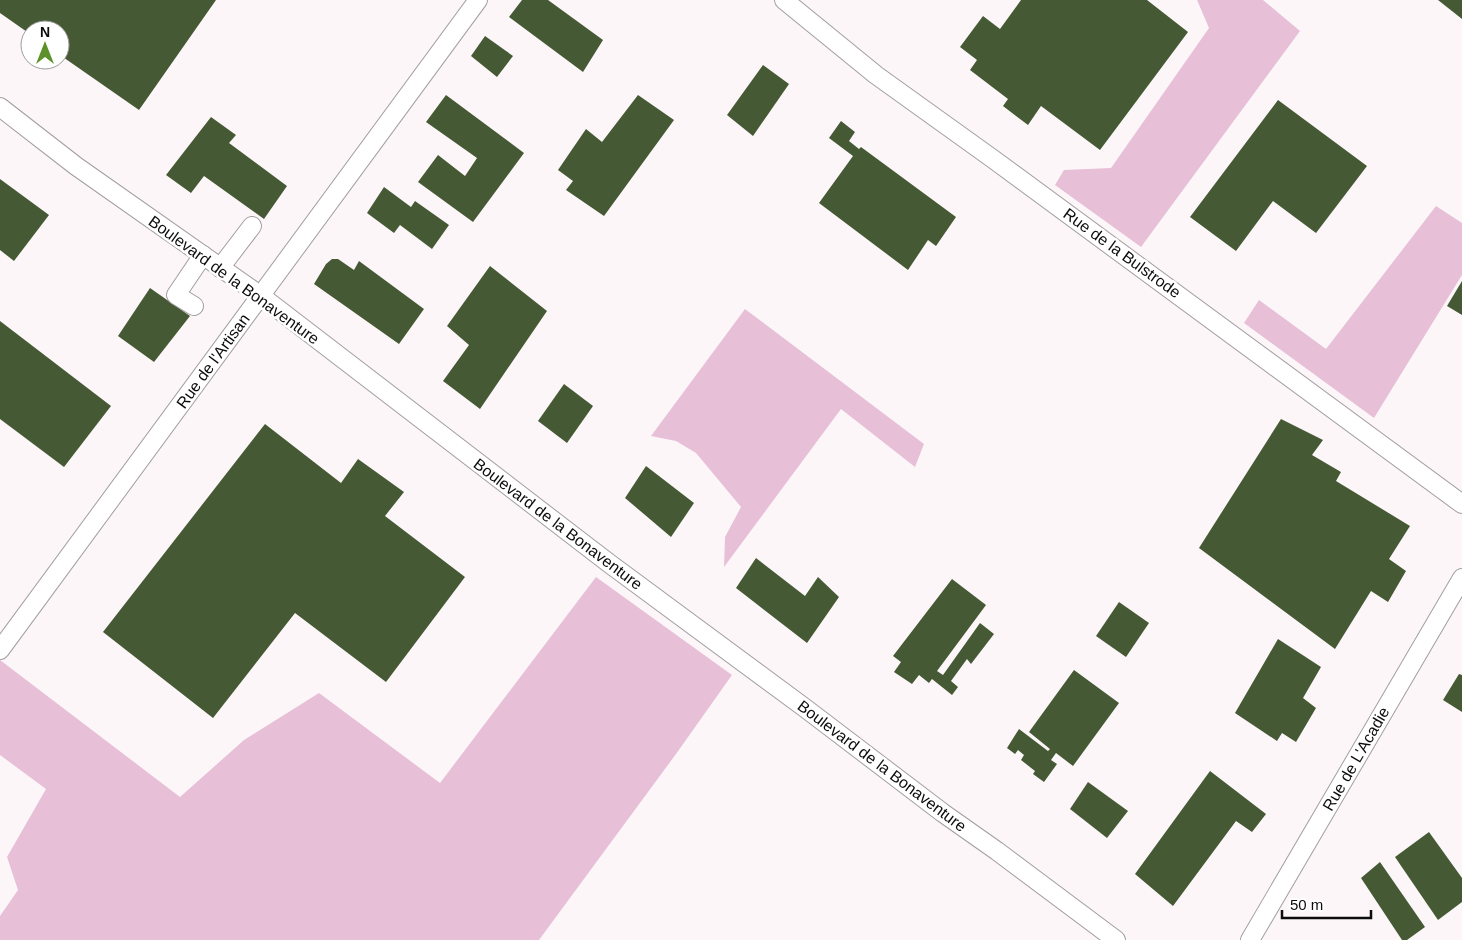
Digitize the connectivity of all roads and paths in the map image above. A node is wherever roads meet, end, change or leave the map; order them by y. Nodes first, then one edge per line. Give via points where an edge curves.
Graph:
1 (478, 0) edge
2 (784, 0) edge
3 (0, 107) edge
4 (252, 226) dead end
5 (203, 256) junction
6 (220, 268) junction
7 (260, 296) junction
8 (194, 306) dead end
9 (1462, 504) edge
10 (1462, 578) edge
11 (0, 650) edge
12 (1116, 940) edge
13 (1250, 940) edge

1 - 7 street, Rue de l'Artisan
2 - 9 street, Rue de la Bulstrode via 876,75
3 - 5 street, Boulevard de la Bonaventure via 76,166
4 - 6 street
5 - 6 street, Boulevard de la Bonaventure
5 - 8 street via 176,295
6 - 7 street, Boulevard de la Bonaventure
7 - 11 street, Rue de l'Artisan
7 - 12 street, Boulevard de la Bonaventure via 610,564
10 - 13 street, Rue de L'Acadie

